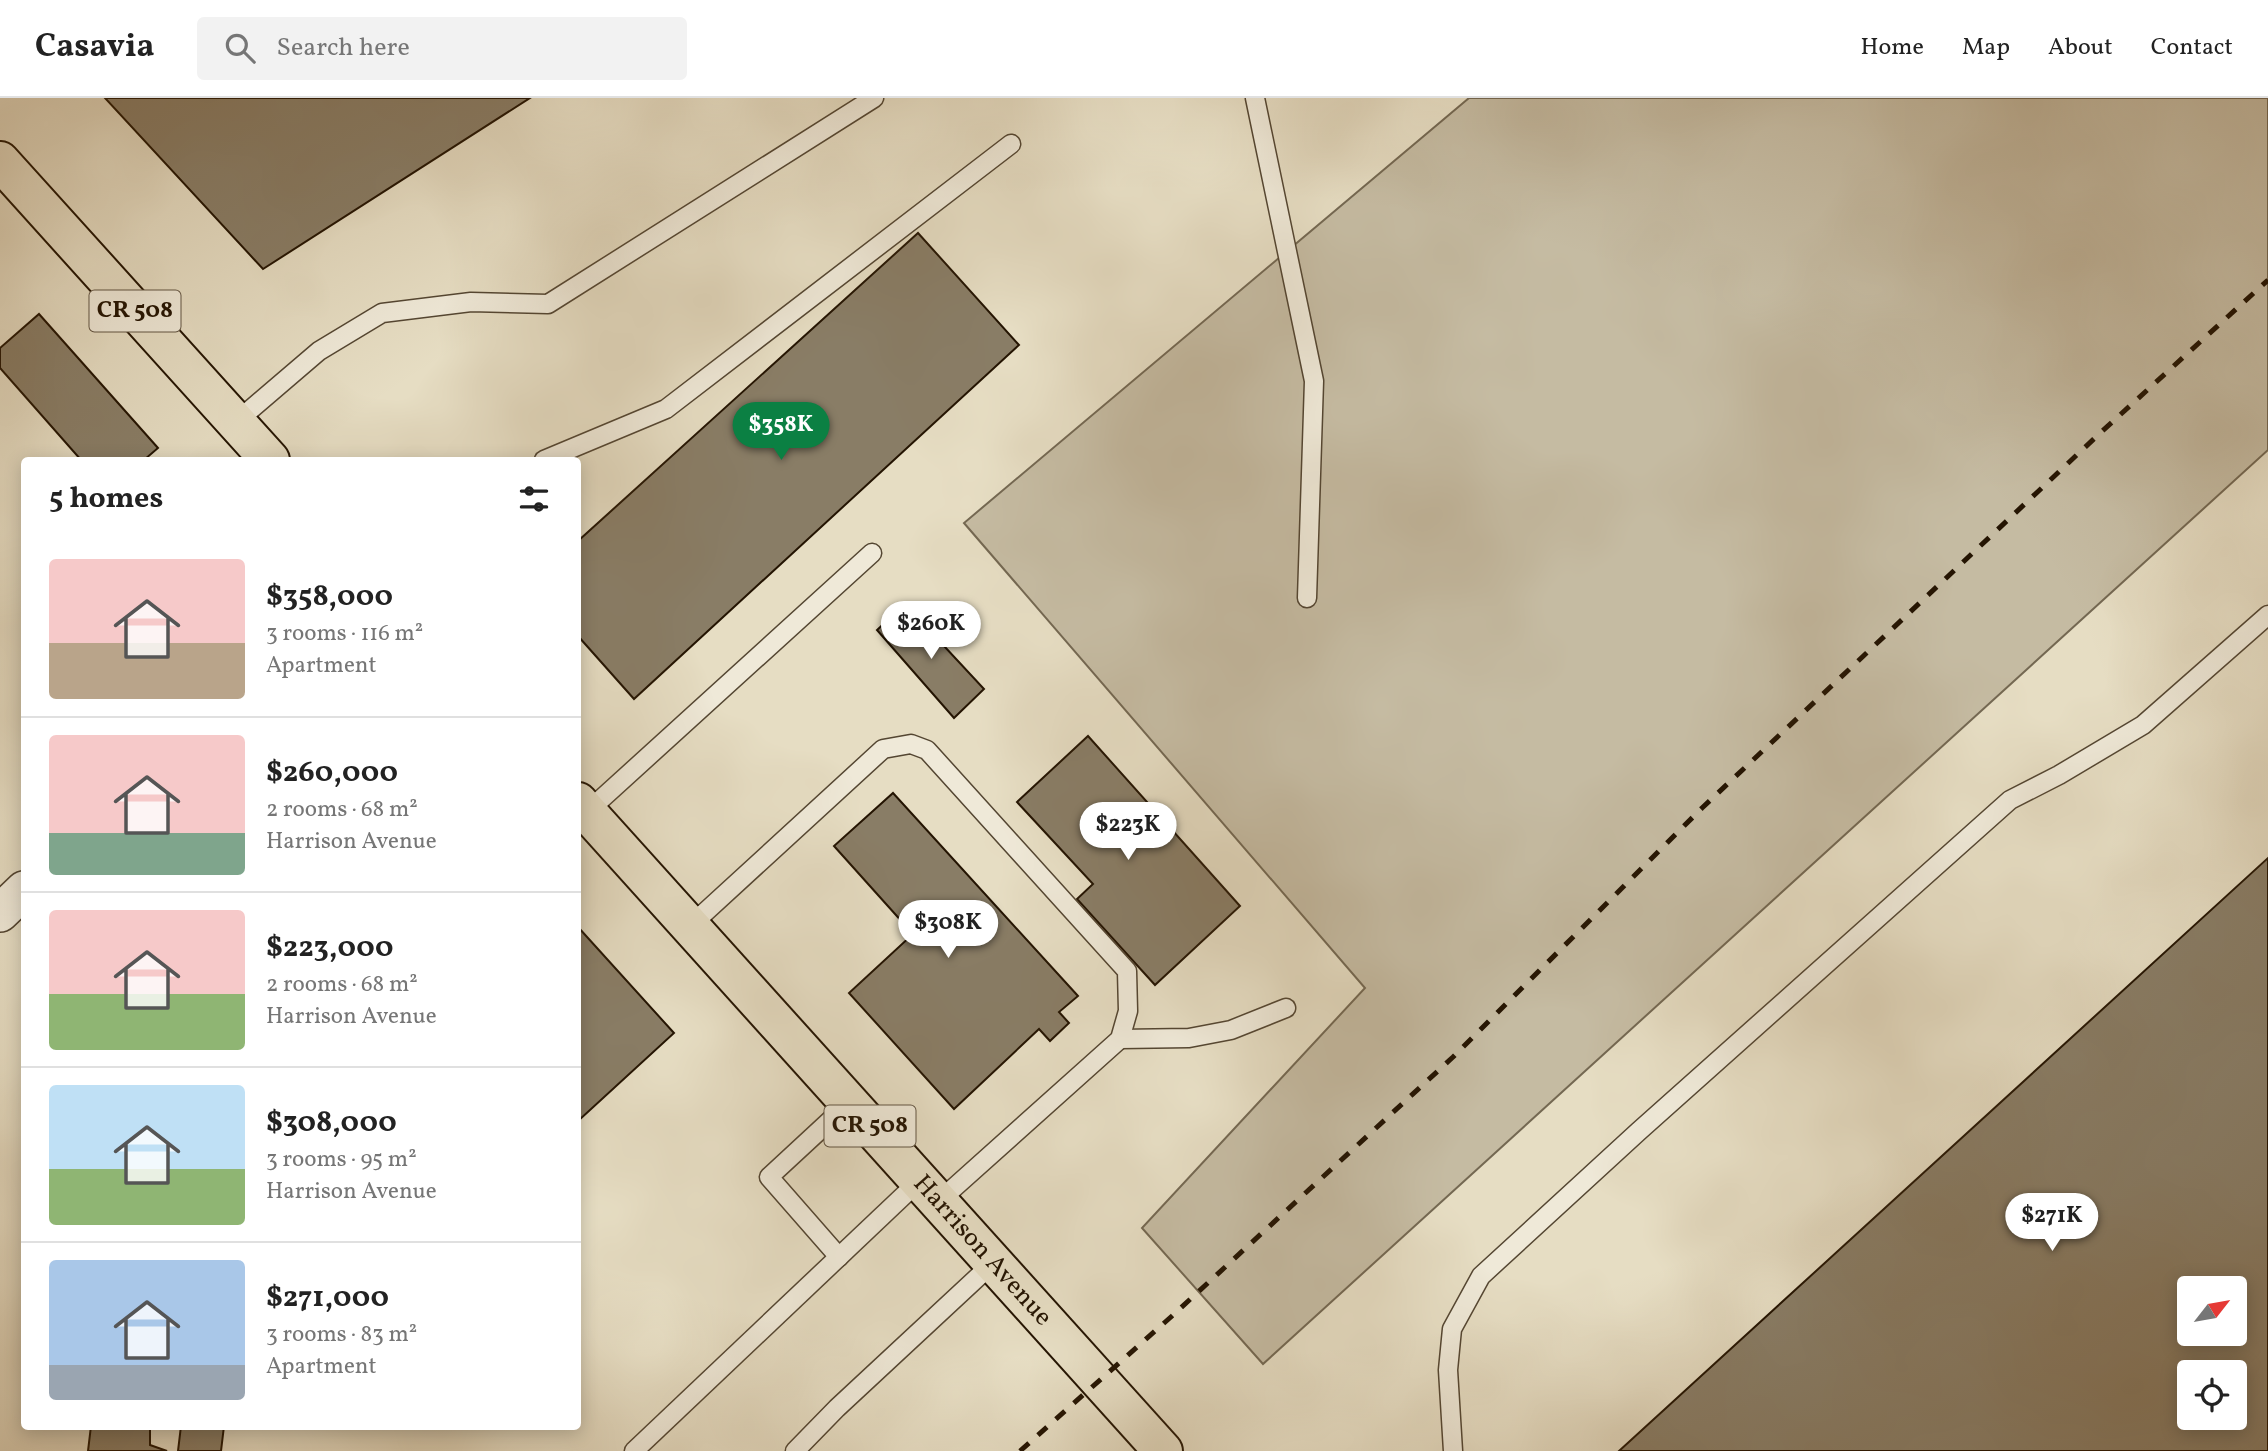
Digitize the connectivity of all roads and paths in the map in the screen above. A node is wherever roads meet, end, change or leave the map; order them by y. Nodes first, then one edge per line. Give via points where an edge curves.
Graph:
1 (874, 98) edge
2 (1255, 98) edge
3 (1011, 144) dead end
4 (0, 161) edge
5 (236, 422) junction
6 (267, 457) edge
7 (551, 457) edge
8 (873, 553) dead end
9 (1307, 598) dead end
10 (2268, 615) edge
11 (582, 807) edge
12 (21, 893) edge
13 (0, 912) edge
14 (690, 926) junction
15 (1286, 1007) dead end
16 (1120, 1039) junction
17 (849, 1103) junction
18 (929, 1191) junction
19 (839, 1257) junction
20 (993, 1263) junction
21 (634, 1451) edge
22 (795, 1451) edge
23 (1163, 1451) edge
24 (1453, 1451) edge

1 - 5 lane via 548,304 471,302 382,313 319,351
2 - 9 lane via 1314,381
3 - 7 lane via 666,409
4 - 5 main road, CR 508
5 - 6 main road, CR 508
8 - 11 lane
10 - 24 lane via 2143,725 2010,800 1481,1276 1452,1329 1448,1370
11 - 14 main road, Harrison Avenue / CR 508
12 - 13 street
14 - 16 lane via 883,749 911,744 926,750 1127,971 1128,1011
14 - 17 main road, Harrison Avenue / CR 508
15 - 16 lane via 1231,1030 1189,1038
16 - 18 lane
17 - 18 main road, Harrison Avenue / CR 508
17 - 19 lane via 769,1177
18 - 19 lane
18 - 20 main road, Harrison Avenue / CR 508
19 - 21 lane
20 - 22 lane
20 - 23 main road, Harrison Avenue / CR 508

